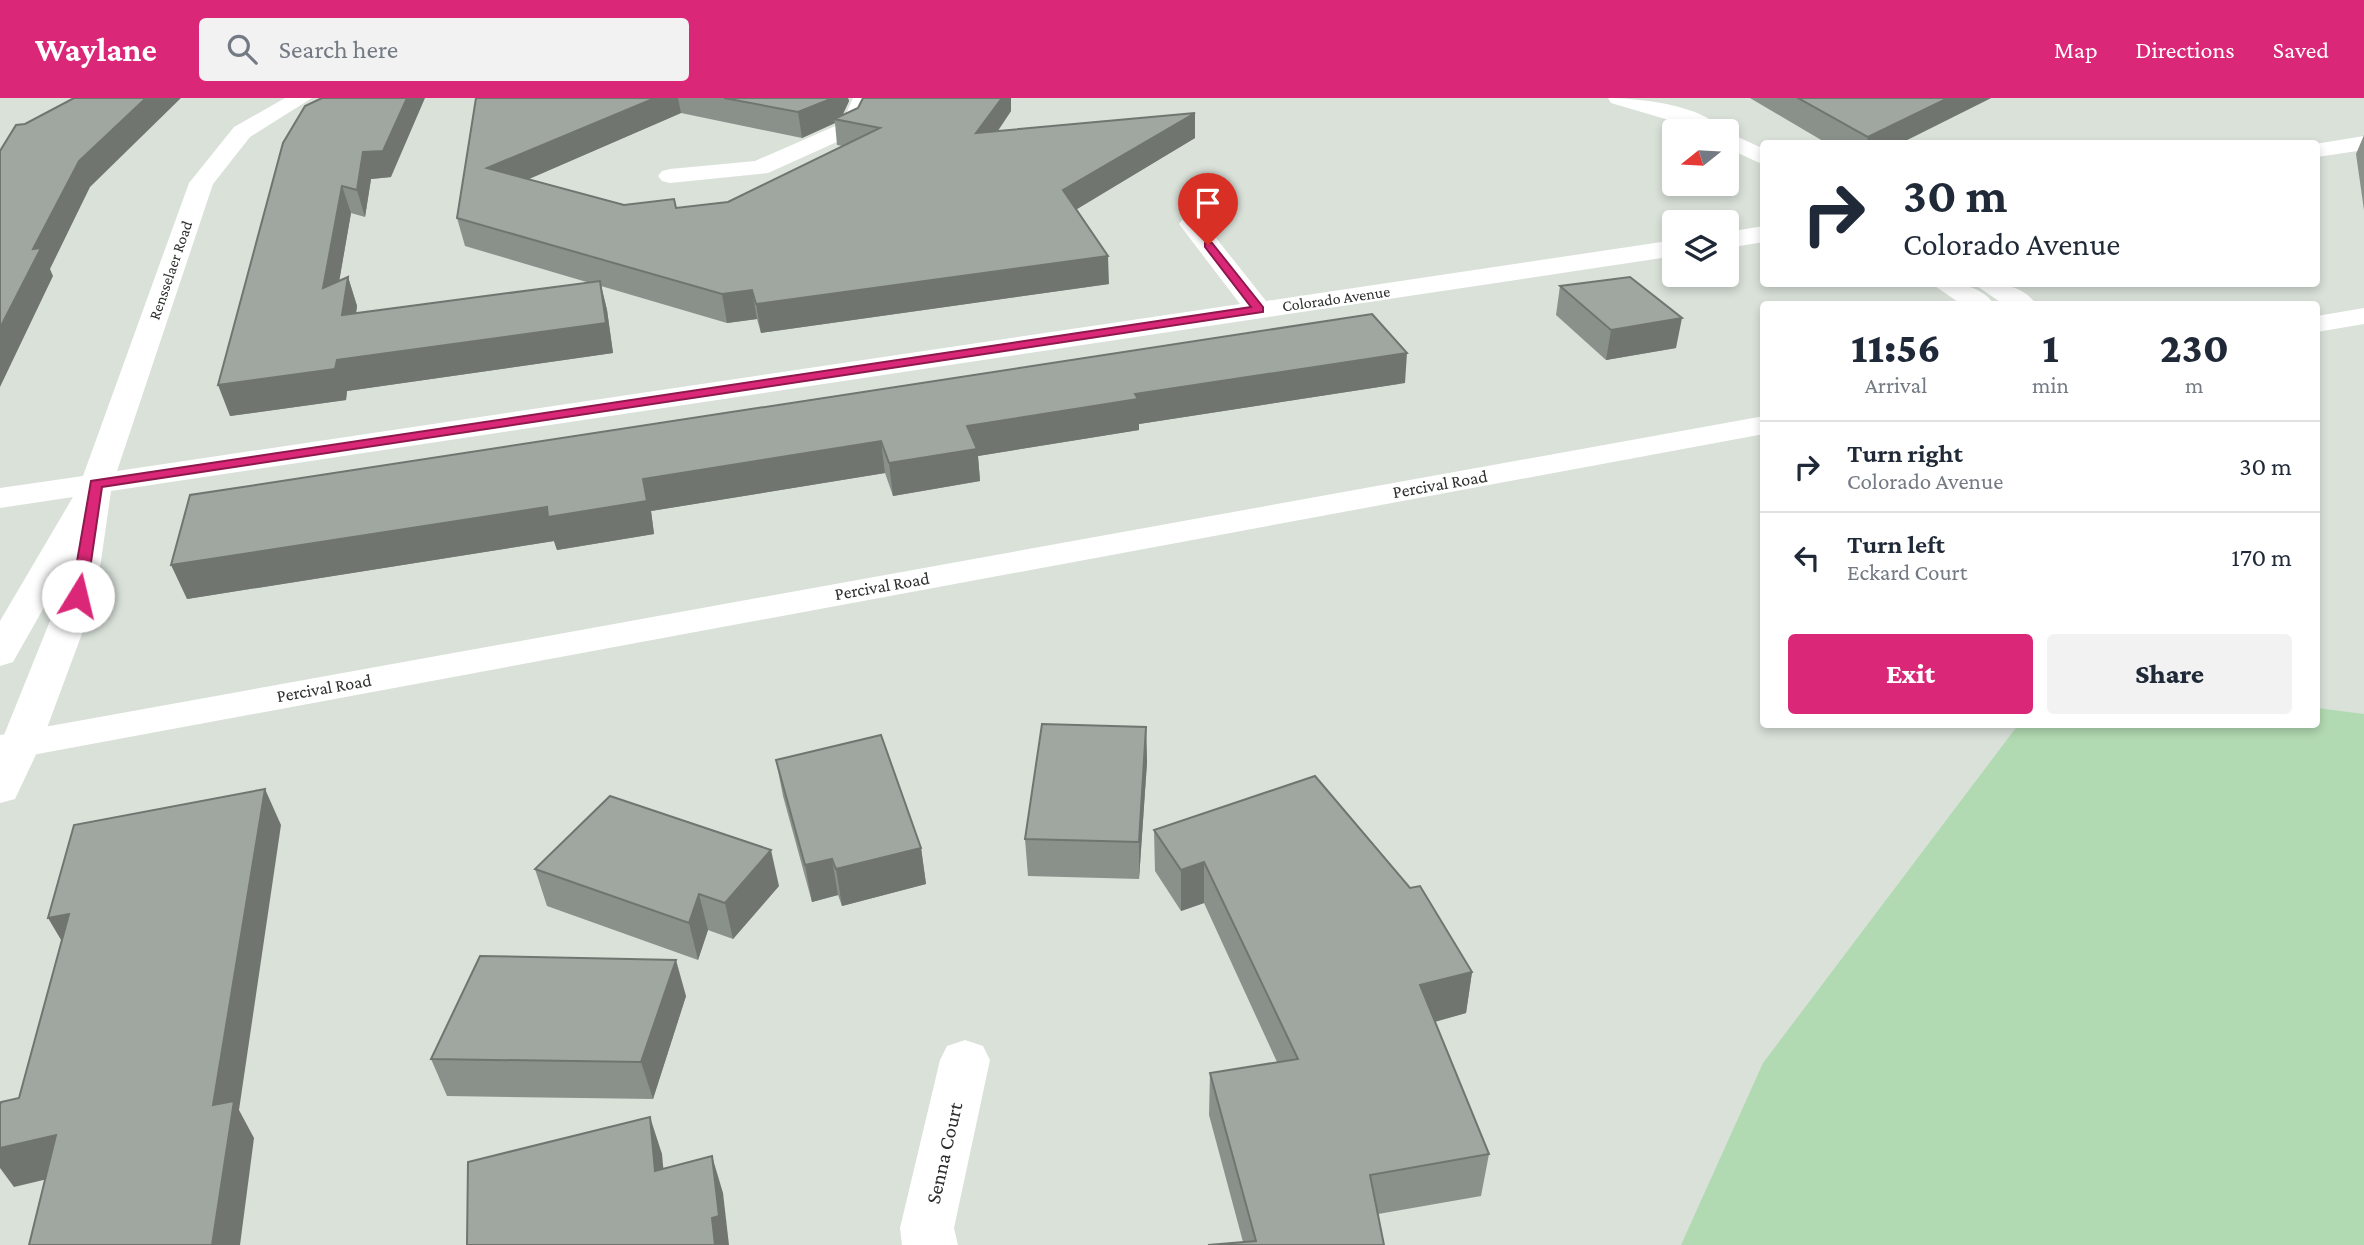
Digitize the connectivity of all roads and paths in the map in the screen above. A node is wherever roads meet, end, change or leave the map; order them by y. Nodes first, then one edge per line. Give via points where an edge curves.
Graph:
1 (301, 98) edge
2 (864, 98) edge
3 (1626, 99) edge
4 (1690, 119) edge
5 (2364, 143) edge
6 (1740, 146) edge
7 (2320, 150) edge
8 (1760, 156) edge
9 (670, 176) dead end
10 (1192, 223) dead end
11 (1760, 235) edge
12 (1739, 238) edge
13 (1662, 250) edge
14 (1951, 287) edge
15 (1993, 287) edge
16 (1975, 301) edge
17 (2017, 301) edge
18 (1259, 310) junction
19 (2364, 316) edge
20 (2320, 323) edge
21 (1760, 426) edge
22 (96, 484) junction
23 (0, 498) edge
24 (0, 654) edge
25 (10, 746) edge
26 (0, 789) edge
27 (965, 1060) dead end
28 (930, 1245) edge

1 - 22 street, Rensselaer Road via 242,132 201,183
2 - 9 street via 852,127 760,168
3 - 4 street
5 - 7 street
6 - 8 street
10 - 18 street
11 - 12 street
13 - 18 street, Colorado Avenue
14 - 16 street
15 - 17 street
18 - 22 street, Colorado Avenue
19 - 20 street
21 - 25 street, Percival Road
22 - 23 street, Colorado Avenue
22 - 24 street, Rensselaer Road
22 - 25 street, Rensselaer Road via 78,596
25 - 26 street, Rensselaer Road
27 - 28 street, Senna Court via 927,1228

